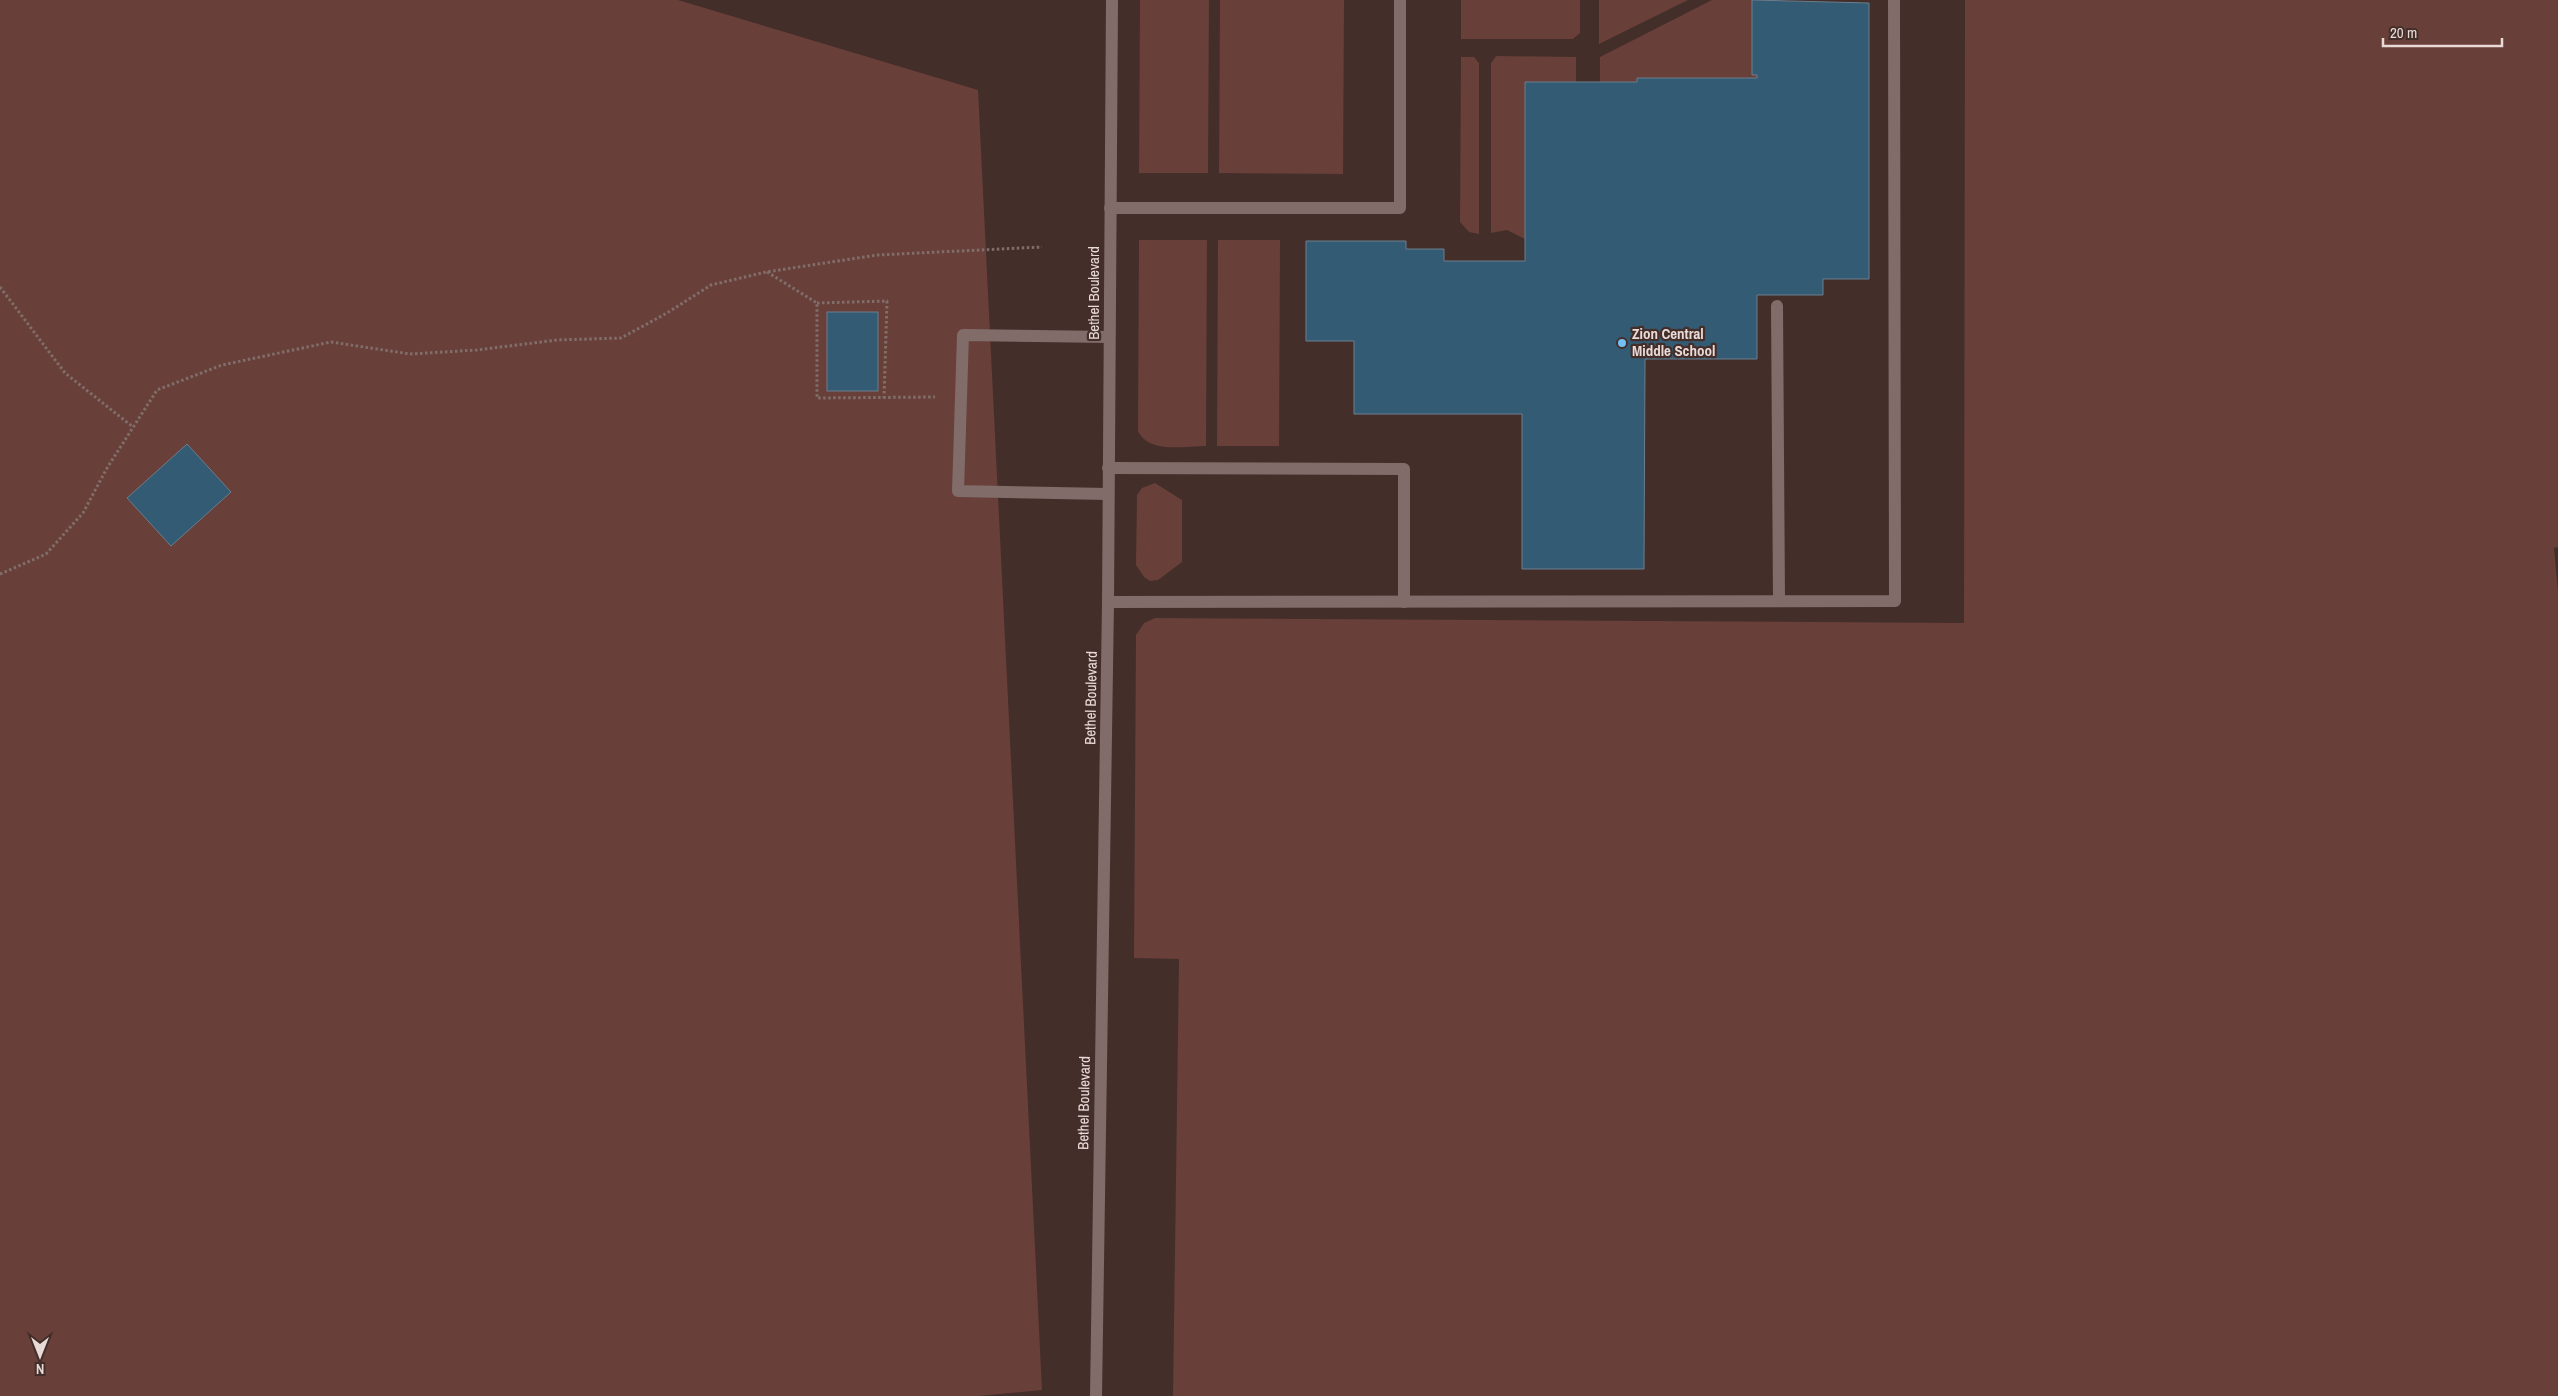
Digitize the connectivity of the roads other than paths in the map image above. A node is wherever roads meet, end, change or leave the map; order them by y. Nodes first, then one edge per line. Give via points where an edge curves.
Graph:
1 (1112, 0) edge
2 (1400, 0) edge
3 (1894, 0) edge
4 (1110, 208) junction
5 (1777, 306) dead end
6 (1110, 337) junction
7 (1108, 468) junction
8 (1108, 494) junction
9 (1779, 601) junction
10 (1108, 602) junction
11 (1404, 602) junction
12 (1096, 1396) edge

1 - 4 street, Bethel Boulevard
2 - 4 street via 1400,208
3 - 9 street via 1895,601
4 - 6 street, Bethel Boulevard
5 - 9 street
6 - 7 street, Bethel Boulevard
6 - 8 street via 963,336 958,491
7 - 8 street, Bethel Boulevard
7 - 11 street via 1404,469
8 - 10 street, Bethel Boulevard
9 - 11 street
10 - 11 street
10 - 12 street, Bethel Boulevard

